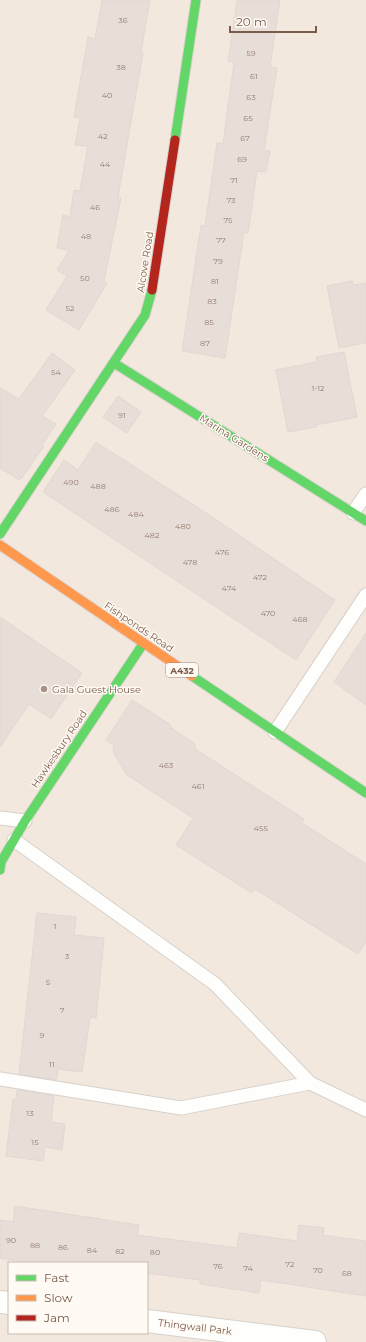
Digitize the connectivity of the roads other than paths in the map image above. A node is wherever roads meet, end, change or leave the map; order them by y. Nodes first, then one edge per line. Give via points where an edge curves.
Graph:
1 (196, 0) edge
2 (114, 363) junction
3 (366, 494) edge
4 (353, 513) junction
5 (366, 521) edge
6 (0, 534) edge
7 (0, 545) edge
8 (366, 595) edge
9 (143, 644) junction
10 (275, 732) junction
11 (366, 793) edge
12 (0, 818) edge
13 (25, 821) junction
14 (14, 840) junction
15 (0, 870) edge
16 (0, 1079) edge
17 (310, 1083) junction
18 (366, 1110) edge
19 (148, 1321) edge
20 (315, 1342) edge

1 - 2 street, Alcove Road via 151,296 145,315
2 - 4 street, Marina Gardens
2 - 6 street, Alcove Road
3 - 4 lane
4 - 5 street, Marina Gardens
7 - 9 street, Fishponds Road / A432
8 - 10 lane
9 - 10 street, Fishponds Road / A432
9 - 13 street, Hawkesbury Road
10 - 11 street, Fishponds Road / A432
12 - 13 lane
13 - 14 street, Hawkesbury Road
14 - 15 street, Hawkesbury Road via 1,862
14 - 17 lane via 216,984
16 - 17 lane via 181,1108
17 - 18 lane
19 - 20 street, Thingwall Park

